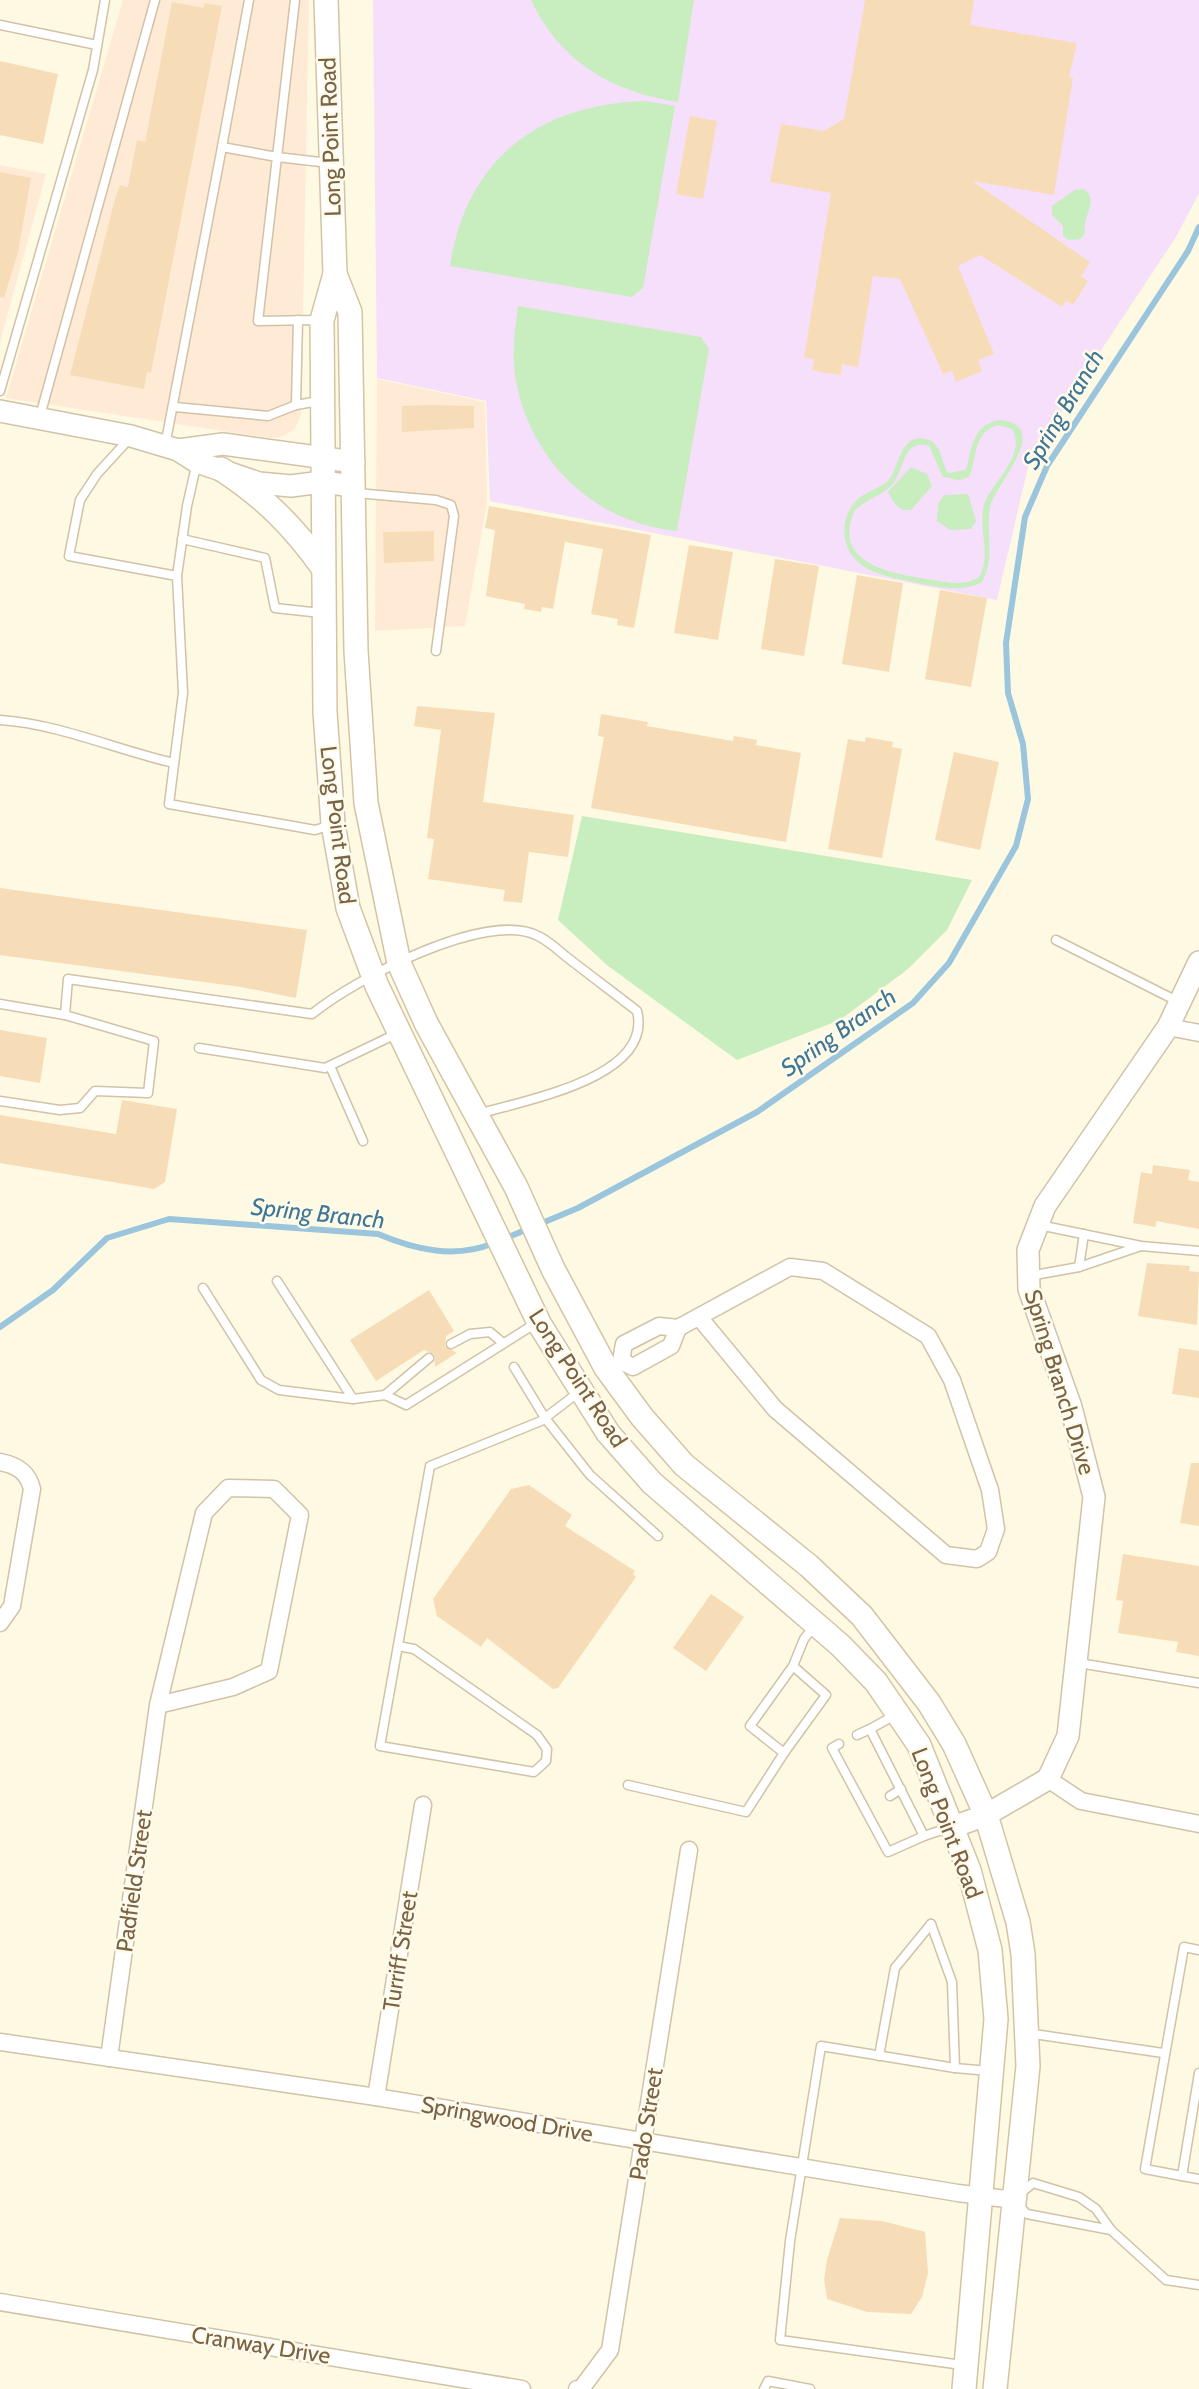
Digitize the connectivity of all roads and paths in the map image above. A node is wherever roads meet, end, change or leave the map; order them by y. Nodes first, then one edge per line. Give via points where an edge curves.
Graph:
1 (105, 0) edge
2 (155, 0) edge
3 (249, 0) edge
4 (295, 0) edge
5 (326, 0) edge
6 (0, 25) edge
7 (97, 44) junction
8 (222, 147) junction
9 (277, 157) junction
10 (331, 163) junction
11 (335, 274) junction
12 (298, 320) junction
13 (321, 320) junction
14 (0, 391) edge
15 (322, 401) junction
16 (296, 405) junction
17 (175, 407) junction
18 (0, 411) edge
19 (39, 418) junction
20 (131, 436) junction
21 (171, 448) junction
22 (322, 456) junction
23 (197, 462) junction
24 (354, 462) junction
25 (221, 469) junction
26 (322, 482) junction
27 (353, 489) junction
28 (182, 538) junction
29 (323, 568) junction
30 (177, 576) junction
31 (324, 613) junction
32 (436, 651) dead end
33 (0, 720) edge
34 (174, 763) junction
35 (333, 824) junction
36 (1056, 940) dead end
37 (1199, 962) edge
38 (399, 963) junction
39 (372, 975) junction
40 (1180, 1003) junction
41 (0, 1004) edge
42 (65, 1015) junction
43 (1168, 1027) junction
44 (398, 1032) junction
45 (1199, 1033) edge
46 (199, 1048) dead end
47 (330, 1066) junction
48 (0, 1101) edge
49 (476, 1115) junction
50 (363, 1141) dead end
51 (1036, 1224) junction
52 (1084, 1234) junction
53 (1141, 1246) junction
54 (1199, 1251) edge
55 (1079, 1267) junction
56 (1029, 1276) junction
57 (277, 1281) dead end
58 (203, 1288) dead end
59 (699, 1317) junction
60 (538, 1321) junction
61 (678, 1328) junction
62 (503, 1343) junction
63 (451, 1344) dead end
64 (429, 1358) dead end
65 (614, 1364) junction
66 (514, 1367) dead end
67 (581, 1391) junction
68 (385, 1395) junction
69 (353, 1399) junction
70 (545, 1418) junction
71 (0, 1462) edge
72 (658, 1536) dead end
73 (0, 1623) edge
74 (816, 1624) junction
75 (398, 1646) junction
76 (1076, 1662) junction
77 (793, 1666) junction
78 (1199, 1683) edge
79 (158, 1705) junction
80 (900, 1713) junction
81 (870, 1729) junction
82 (857, 1735) dead end
83 (839, 1744) dead end
84 (784, 1753) junction
85 (1048, 1779) junction
86 (628, 1785) dead end
87 (901, 1790) junction
88 (890, 1796) dead end
89 (423, 1805) dead end
90 (986, 1815) junction
91 (1199, 1824) edge
92 (953, 1826) junction
93 (924, 1836) junction
94 (689, 1850) dead end
95 (1199, 1950) edge
96 (1025, 2033) junction
97 (0, 2042) edge
98 (1163, 2053) junction
99 (878, 2056) junction
100 (109, 2058) junction
101 (955, 2068) junction
102 (992, 2071) junction
103 (1199, 2073) edge
104 (376, 2097) junction
105 (643, 2142) junction
106 (801, 2168) junction
107 (1182, 2176) junction
108 (1199, 2179) edge
109 (982, 2196) junction
110 (1014, 2200) junction
111 (1111, 2230) junction
112 (1199, 2285) edge
113 (0, 2302) edge
114 (966, 2366) junction
115 (522, 2389) edge
116 (579, 2389) edge
117 (764, 2389) edge
118 (810, 2389) edge
119 (964, 2389) edge
120 (995, 2389) edge

1 - 7 lane
2 - 19 lane
3 - 8 lane
4 - 9 lane
5 - 10 main road, Long Point Road
6 - 7 lane
7 - 14 lane
8 - 9 lane
8 - 17 lane
9 - 10 lane
9 - 12 lane via 258,321
10 - 11 main road, Long Point Road
11 - 13 main road, Long Point Road
11 - 24 main road, Long Point Road via 350,312
12 - 13 lane
12 - 16 lane
13 - 15 main road, Long Point Road
15 - 16 lane
15 - 22 main road, Long Point Road
16 - 17 lane via 268,416
17 - 21 lane
18 - 19 street
19 - 20 street
20 - 21 street
20 - 30 lane via 80,500 69,556
21 - 22 street via 223,444
21 - 23 street
22 - 24 street
22 - 26 main road, Long Point Road
23 - 25 street
23 - 28 lane
24 - 27 main road, Long Point Road
25 - 26 street via 259,483 291,486
25 - 29 main road via 253,490 296,529
26 - 27 street
26 - 29 main road, Long Point Road
27 - 32 lane via 451,505 454,516
27 - 38 main road, Long Point Road via 356,651 366,803
28 - 30 lane
28 - 31 lane via 265,558 275,608
29 - 31 main road, Long Point Road
30 - 34 lane via 183,693
31 - 35 main road, Long Point Road
33 - 34 lane via 94,739 131,754
34 - 35 lane via 169,804 315,830
35 - 39 main road, Long Point Road via 348,908
36 - 40 lane
37 - 40 street, Spring Branch Drive
38 - 39 lane
38 - 49 main road, Long Point Road
38 - 49 lane via 454,939 517,929 538,936 637,1010 637,1036 626,1056 609,1068 586,1081
39 - 42 lane via 312,1014 68,979
39 - 44 main road, Long Point Road
40 - 43 street, Spring Branch Drive
41 - 42 lane
42 - 48 lane via 154,1041 148,1093 95,1091 80,1108 60,1110
43 - 45 street
43 - 51 street, Spring Branch Drive
44 - 47 lane
44 - 60 main road, Long Point Road
46 - 47 lane
47 - 50 lane
49 - 65 main road, Long Point Road via 516,1187 553,1269
51 - 52 lane
51 - 56 street, Spring Branch Drive via 1028,1250
52 - 53 lane
52 - 55 lane
53 - 54 lane
53 - 55 lane
55 - 56 lane
56 - 76 street, Spring Branch Drive via 1029,1289 1071,1407 1094,1497
57 - 69 lane
58 - 69 lane via 261,1380 279,1390
59 - 59 street via 790,1267 822,1272 928,1336 951,1380 990,1489 996,1529 988,1552 977,1559 946,1555 775,1409
59 - 61 street
60 - 62 lane
60 - 67 main road, Long Point Road
61 - 65 street via 659,1326 624,1344
61 - 65 street via 671,1346 633,1367
62 - 63 lane via 489,1332 470,1334
62 - 68 lane via 405,1405
64 - 68 lane
65 - 67 main road
65 - 90 main road, Long Point Road via 642,1416 684,1465 809,1566 862,1616 929,1703 954,1744
66 - 70 lane
67 - 70 lane
67 - 74 main road, Long Point Road via 608,1433 652,1483
68 - 69 lane
70 - 72 lane via 590,1475
70 - 75 lane via 430,1466
71 - 73 street via 21,1469 32,1489 12,1606
74 - 77 lane
74 - 80 main road, Long Point Road via 876,1682
75 - 75 lane via 380,1746 534,1772 546,1761 547,1749 537,1735 414,1650
76 - 78 lane
76 - 85 street, Spring Branch Drive via 1068,1735
77 - 84 lane via 826,1695
77 - 84 lane via 750,1726
79 - 79 street, Padfield Street via 233,1687 269,1671 300,1515 274,1489 228,1489 204,1513
79 - 100 street, Padfield Street
80 - 81 lane
80 - 92 main road, Long Point Road via 919,1745
81 - 82 lane
81 - 87 lane
83 - 93 lane via 832,1748 868,1807 888,1852
84 - 86 lane via 746,1812
85 - 90 street
85 - 91 street via 1081,1801
87 - 88 lane
87 - 93 lane
89 - 104 street, Turriff Street
90 - 92 street
90 - 96 main road, Long Point Road via 1018,1922
92 - 93 lane
92 - 102 main road, Long Point Road via 990,1950 996,2019
94 - 105 street, Pado Street
95 - 98 lane via 1184,1947
96 - 98 lane
96 - 110 main road, Long Point Road via 1028,2066
97 - 100 street, Springwood Drive
98 - 107 lane via 1145,2169
99 - 101 lane
99 - 101 lane via 895,1968 931,1924 952,1983
99 - 106 lane via 821,2046
100 - 104 street, Springwood Drive
101 - 102 lane
102 - 109 main road, Long Point Road
103 - 107 lane
104 - 105 street, Springwood Drive
105 - 106 street, Springwood Drive
105 - 116 street, Pado Street via 610,2350
106 - 109 street, Springwood Drive
106 - 114 lane via 780,2340
107 - 108 lane
109 - 110 street, Springwood Drive
109 - 114 main road, Long Point Road
110 - 111 lane via 1027,2214
110 - 111 lane via 1032,2183 1052,2186 1096,2209
110 - 120 main road, Long Point Road
111 - 112 lane via 1166,2280
113 - 115 street, Cranway Drive
114 - 119 main road, Long Point Road
117 - 118 lane via 768,2381

